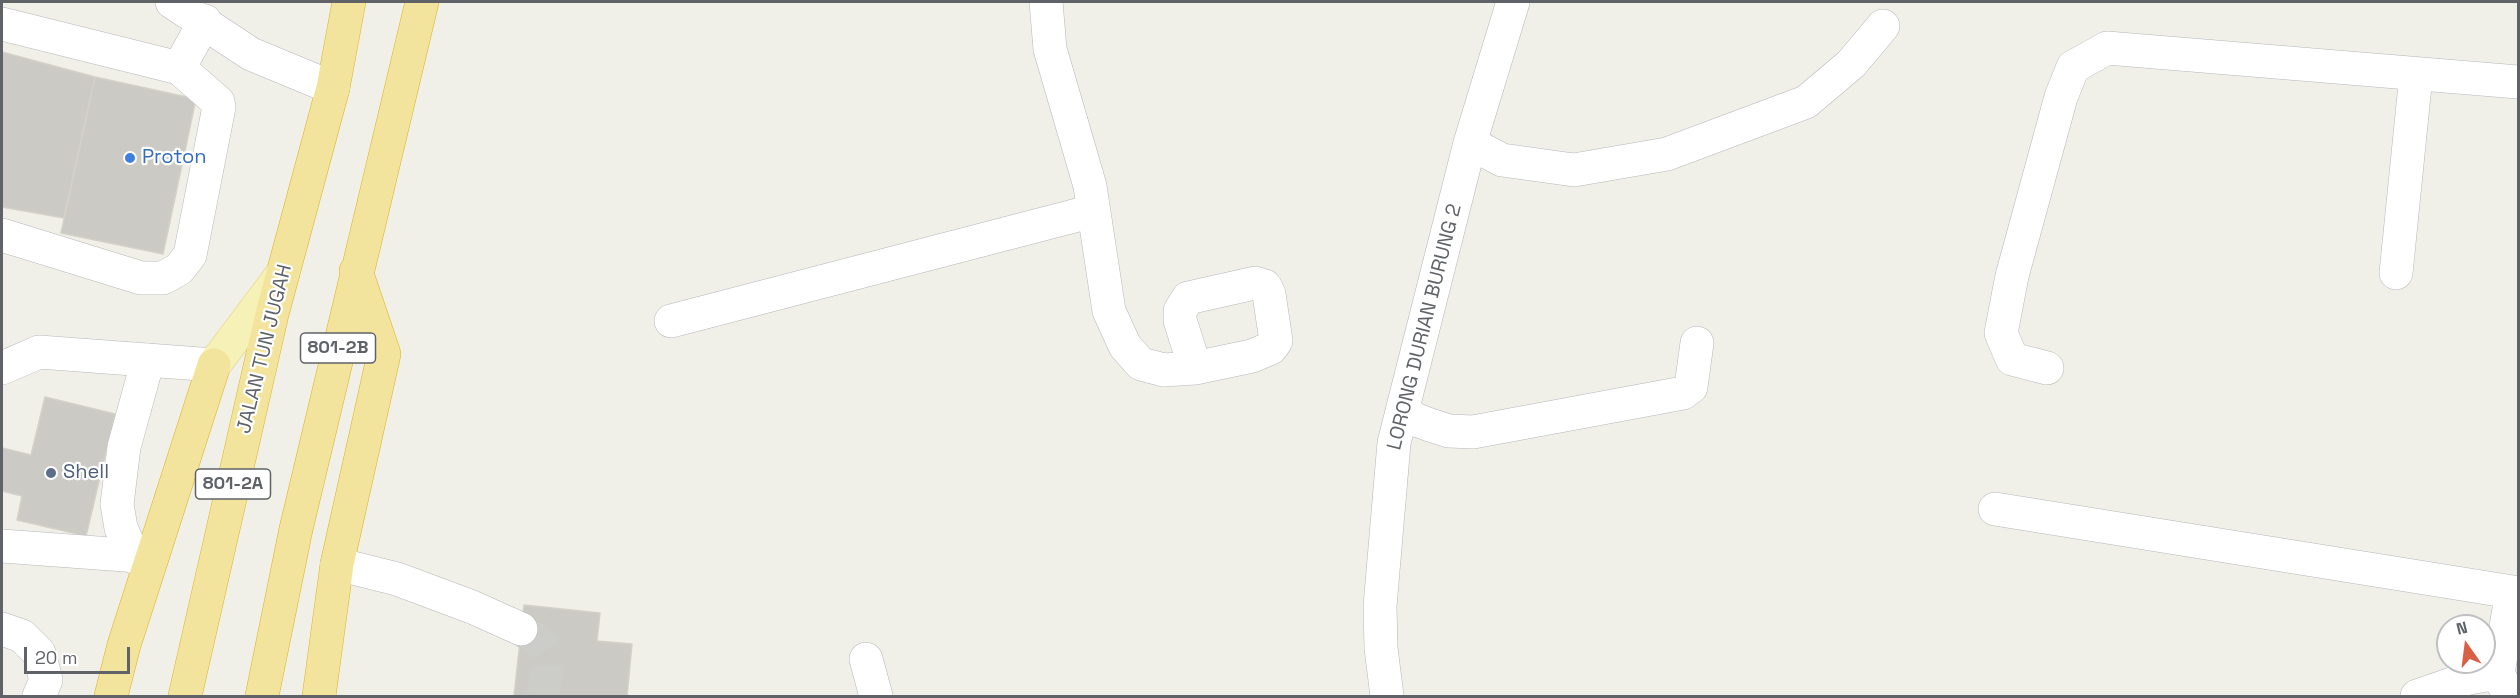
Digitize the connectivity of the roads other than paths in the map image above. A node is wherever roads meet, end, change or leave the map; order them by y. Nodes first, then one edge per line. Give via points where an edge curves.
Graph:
1 (172, 2) edge
2 (349, 2) edge
3 (422, 2) edge
4 (1046, 2) edge
5 (1513, 2) edge
6 (205, 21) junction
7 (2, 24) edge
8 (1883, 26) dead end
9 (179, 68) junction
10 (2416, 75) junction
11 (2518, 82) edge
12 (333, 88) junction
13 (1470, 143) junction
14 (1093, 211) junction
15 (2, 235) edge
16 (284, 272) junction
17 (356, 272) junction
18 (2396, 273) dead end
19 (671, 321) dead end
20 (1697, 343) dead end
21 (148, 360) junction
22 (214, 365) junction
23 (2, 368) edge
24 (1195, 368) dead end
25 (2047, 368) dead end
26 (1404, 409) junction
27 (1995, 509) dead end
28 (2, 546) edge
29 (144, 557) junction
30 (338, 564) junction
31 (2515, 592) edge
32 (2, 629) edge
33 (521, 629) tunnel mouth
34 (866, 659) dead end
35 (2504, 685) edge
36 (39, 696) edge
37 (111, 696) edge
38 (185, 696) edge
39 (262, 696) edge
40 (320, 696) edge
41 (876, 696) edge
42 (1387, 696) edge
43 (2417, 696) edge

1 - 6 street
2 - 12 highway, JALAN TUN JUGAH / 801-2A
3 - 17 highway, 801-2B
4 - 14 street via 1050,49 1090,186
5 - 13 street, LORONG DURIAN BURUNG 2
6 - 9 street
6 - 12 street via 251,54
7 - 9 street
8 - 13 street via 1851,64 1806,102 1667,154 1574,170 1502,160
9 - 15 street via 219,107 190,255 179,269 163,278 141,278
10 - 11 street
10 - 18 street
10 - 25 street via 2107,48 2073,67 2015,265 2001,333 2012,359
12 - 16 highway, JALAN TUN JUGAH / 801-2A
13 - 26 street, LORONG DURIAN BURUNG 2
14 - 19 street
14 - 24 street via 1109,311 1125,346 1141,364 1164,370
16 - 22 main road
16 - 38 highway, JALAN TUN JUGAH / 801-2A
17 - 30 highway via 384,354
17 - 39 highway, 801-2B
20 - 26 street via 1691,387 1683,393 1473,432 1430,425 1414,419
21 - 22 street
21 - 23 street via 39,352
21 - 29 street via 124,447 117,504 121,528
22 - 29 highway
26 - 42 street, LORONG DURIAN BURUNG 2 via 1394,443 1380,606
27 - 31 street
28 - 29 street
29 - 37 highway
30 - 33 street via 397,579
30 - 40 highway
31 - 35 street
32 - 36 street via 22,636 39,653 46,680
34 - 41 street
35 - 43 street via 2469,678

